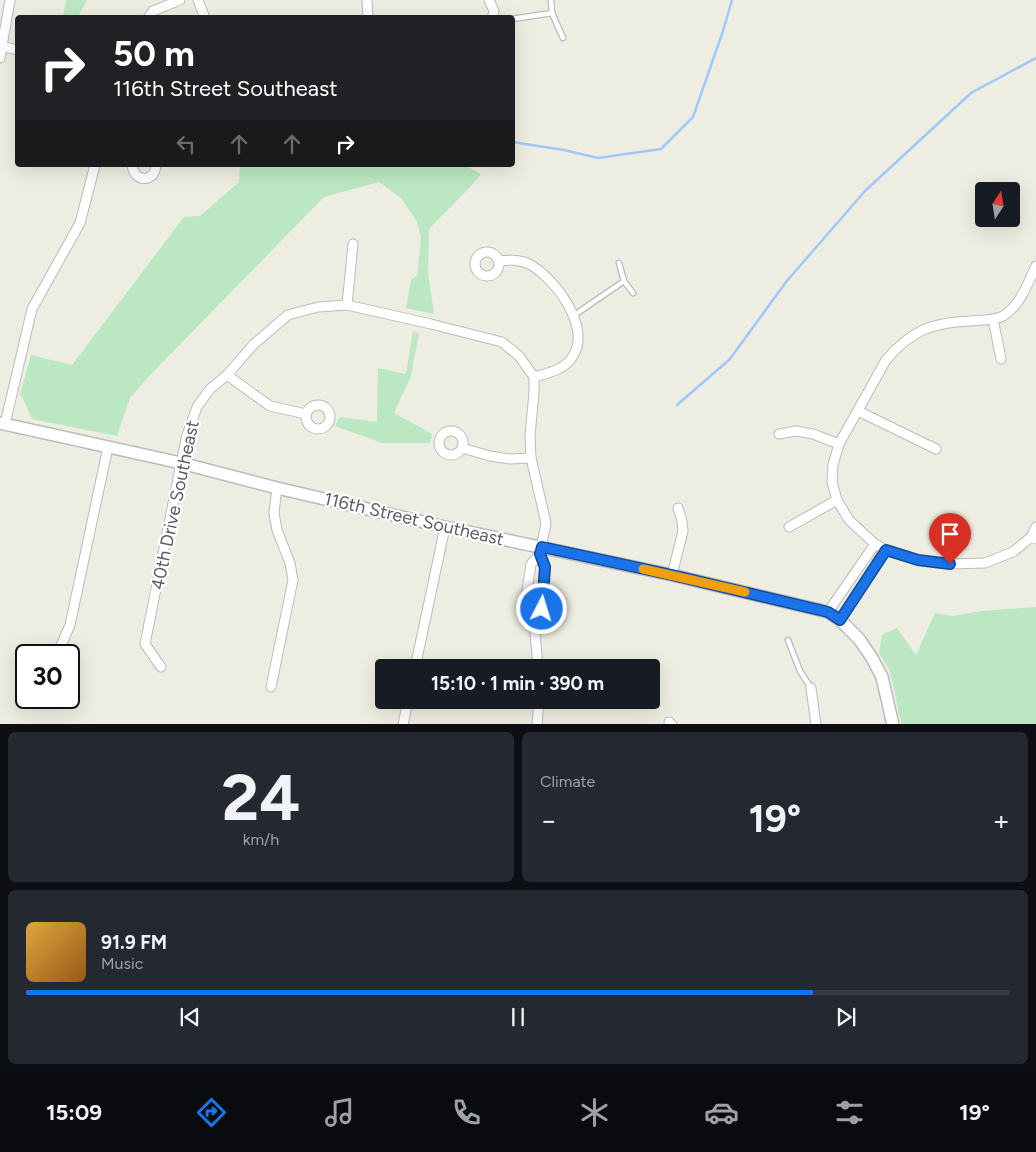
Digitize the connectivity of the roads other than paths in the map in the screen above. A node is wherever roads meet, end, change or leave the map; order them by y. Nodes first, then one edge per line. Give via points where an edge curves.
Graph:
1 (10, 0) edge
2 (180, 0) edge
3 (198, 0) edge
4 (367, 0) edge
5 (489, 0) edge
6 (551, 0) edge
7 (552, 13) junction
8 (150, 15) edge
9 (204, 15) edge
10 (368, 15) edge
11 (493, 15) edge
12 (515, 19) edge
13 (563, 38) dead end
14 (1, 46) edge
15 (15, 49) edge
16 (0, 58) edge
17 (94, 167) edge
18 (132, 167) edge
19 (156, 167) edge
20 (353, 244) dead end
21 (498, 260) dead end
22 (619, 262) dead end
23 (1036, 266) edge
24 (624, 281) junction
25 (633, 293) dead end
26 (347, 305) junction
27 (574, 316) junction
28 (993, 319) junction
29 (1001, 359) dead end
30 (227, 375) junction
31 (534, 378) junction
32 (858, 411) junction
33 (306, 414) dead end
34 (2, 424) edge
35 (779, 434) dead end
36 (839, 444) junction
37 (108, 447) junction
38 (462, 448) dead end
39 (936, 448) dead end
40 (530, 458) junction
41 (180, 464) junction
42 (277, 488) junction
43 (837, 500) junction
44 (678, 508) dead end
45 (789, 526) dead end
46 (1036, 526) edge
47 (445, 527) junction
48 (1034, 538) edge
49 (875, 544) junction
50 (886, 550) junction
51 (541, 551) junction
52 (672, 575) junction
53 (828, 612) junction
54 (534, 620) junction
55 (840, 620) junction
56 (788, 640) dead end
57 (62, 644) edge
58 (417, 659) edge
59 (537, 659) edge
60 (161, 668) dead end
61 (271, 687) dead end
62 (811, 688) joint
63 (406, 709) edge
64 (539, 709) edge
65 (403, 724) edge
66 (537, 724) edge
67 (816, 724) edge
68 (893, 724) edge

1 - 14 street
2 - 8 street
3 - 9 street
4 - 10 street
5 - 11 street
6 - 7 lane
7 - 12 lane
7 - 13 lane
14 - 15 street
14 - 16 street
17 - 34 street via 80,223 32,309
18 - 19 street via 140,178 153,175
20 - 26 street
21 - 27 street via 526,263 543,273
22 - 24 lane
23 - 28 street via 1017,302 1003,316
24 - 25 lane
24 - 27 lane
26 - 30 street, 40th Drive Southeast via 318,307 288,315 254,344
26 - 31 street, 40th Drive Southeast via 502,342 519,356
27 - 31 street via 578,342 574,356 562,368
28 - 29 street
28 - 32 street via 935,324 906,339 886,360
30 - 33 street via 270,406
30 - 41 street, 40th Drive Southeast via 210,389 197,407
31 - 40 street
32 - 36 street
32 - 39 street
34 - 37 street, 116th Street Southeast
35 - 36 street via 796,431
36 - 43 street via 832,482
37 - 41 street, 116th Street Southeast
37 - 57 street via 70,626
38 - 40 street via 503,458
40 - 51 street via 546,523
41 - 42 street, 116th Street Southeast
41 - 60 street, 40th Drive Southeast via 145,644
42 - 47 street, 116th Street Southeast
42 - 61 street via 274,513 293,580
43 - 45 street
43 - 49 street via 849,520
44 - 52 street via 682,531
46 - 48 street
47 - 51 street, 116th Street Southeast
47 - 58 street
48 - 50 street via 1013,552 984,563 950,564 918,560
49 - 50 street
49 - 53 street
50 - 55 street
51 - 52 street, 116th Street Southeast
51 - 54 street via 545,567 542,609
51 - 54 street via 531,564 525,604
52 - 53 street, 116th Street Southeast
53 - 55 street
54 - 59 street
55 - 68 street via 859,639 882,677
56 - 62 lane via 800,671
62 - 67 street
63 - 65 street
64 - 66 street

